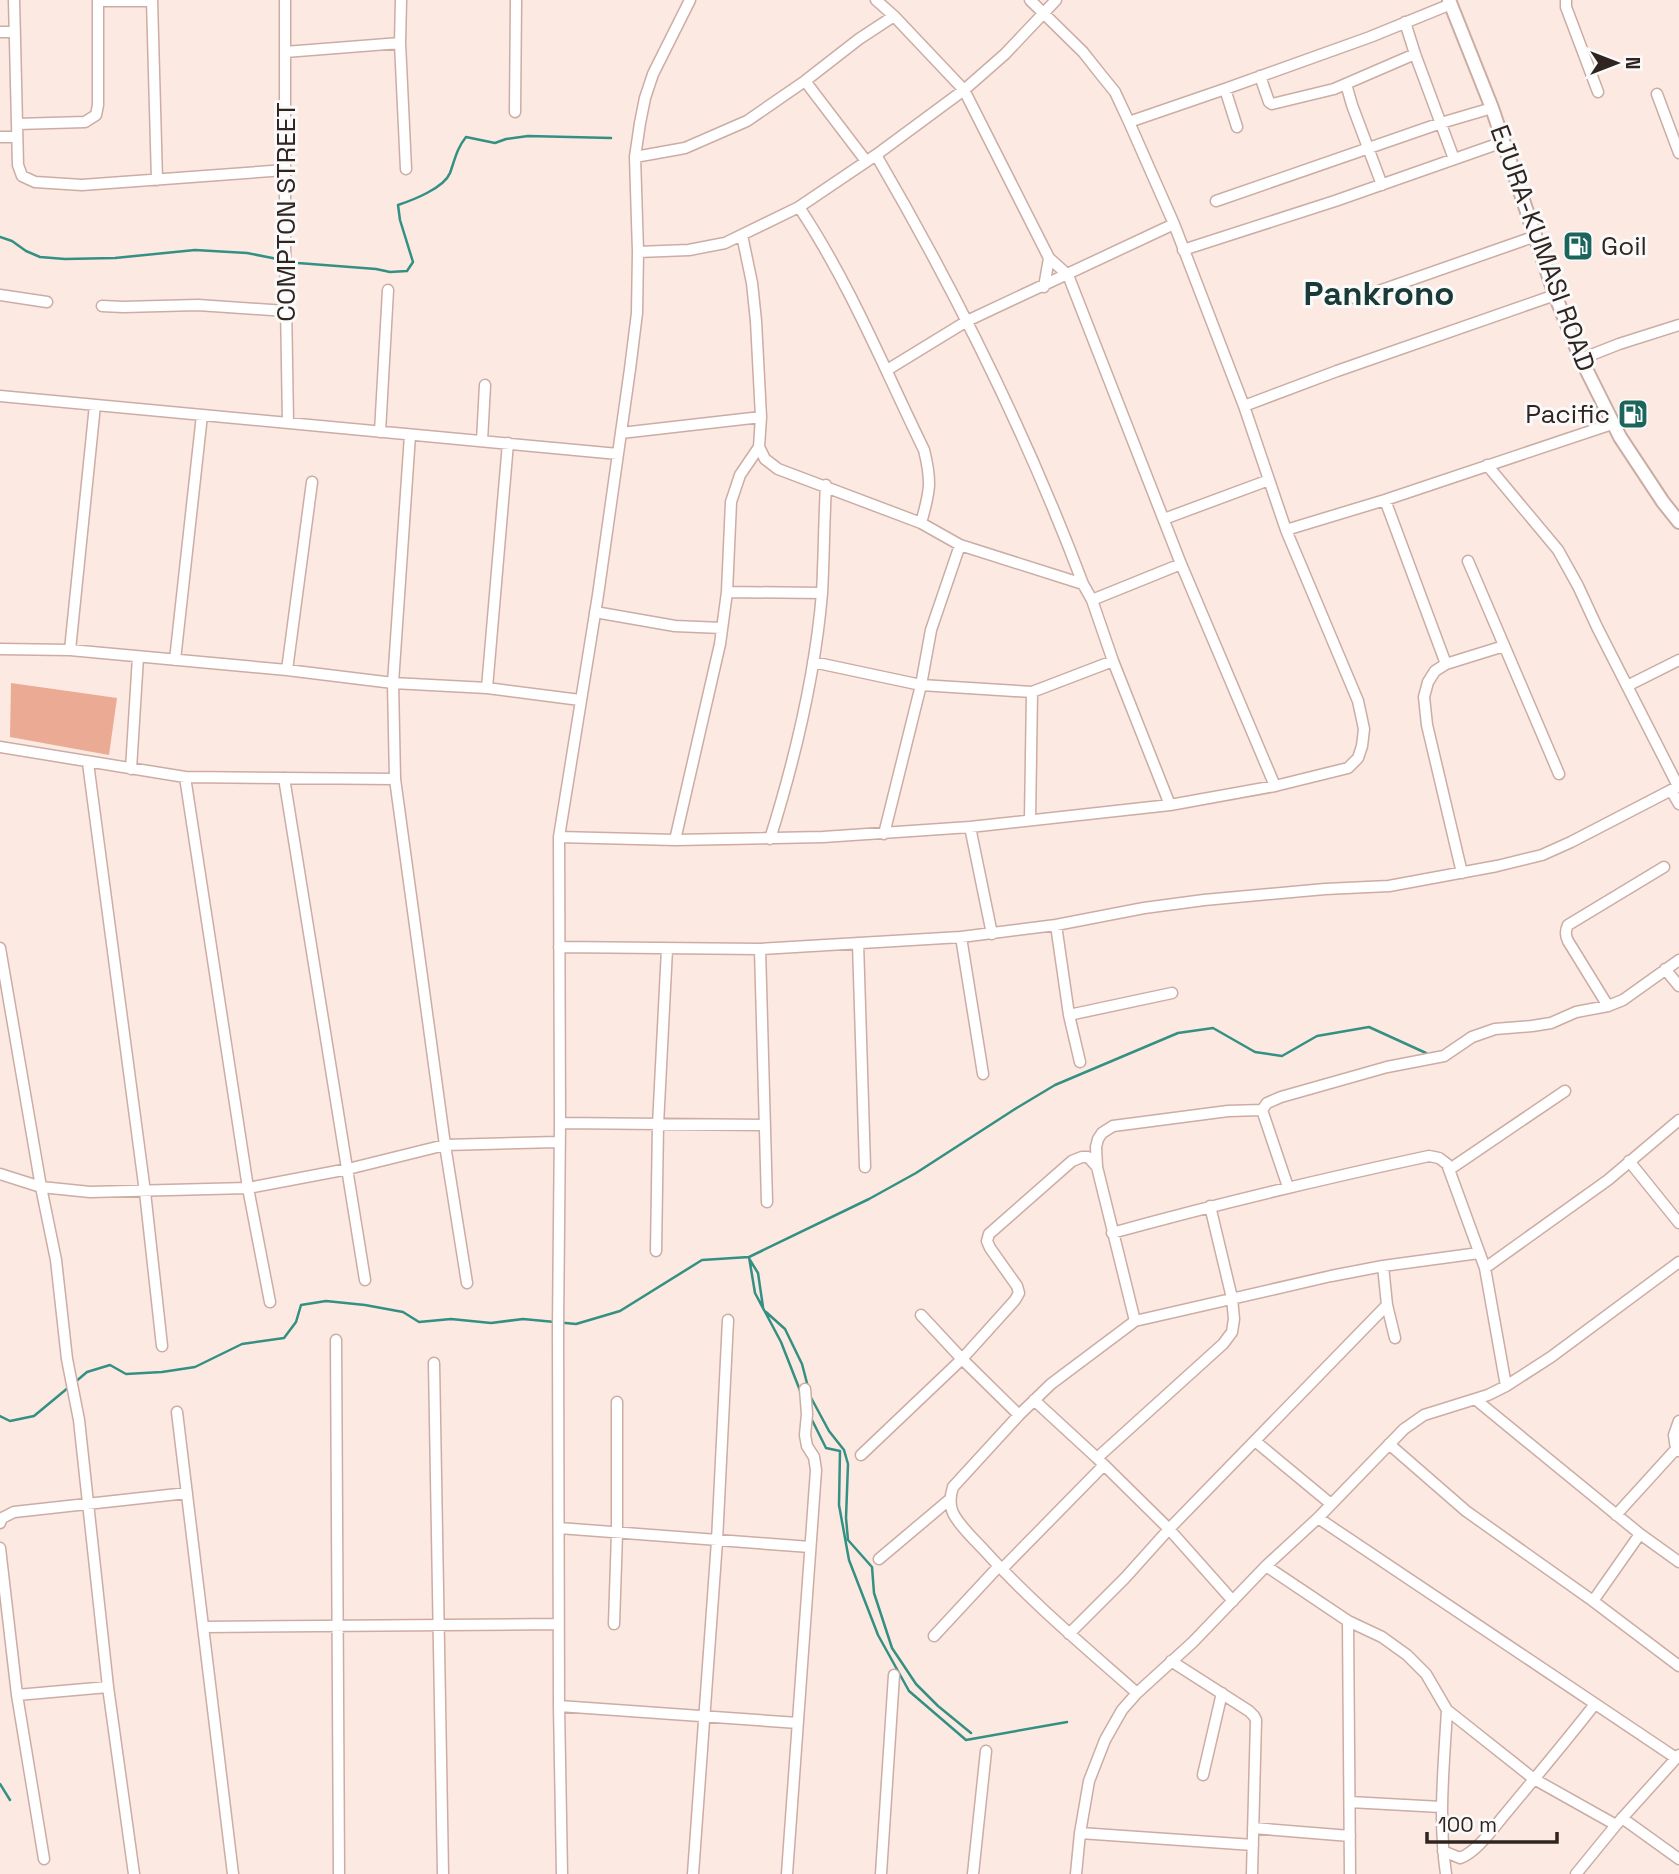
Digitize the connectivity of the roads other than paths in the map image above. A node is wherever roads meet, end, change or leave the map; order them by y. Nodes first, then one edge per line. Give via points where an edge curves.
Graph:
1 (14, 0) edge
2 (98, 0) edge
3 (152, 0) edge
4 (285, 0) edge
5 (401, 0) edge
6 (516, 0) edge
7 (690, 0) edge
8 (876, 0) edge
9 (1030, 0) edge
10 (1056, 0) edge
11 (1566, 0) edge
12 (1450, 2) edge
13 (1044, 13) junction
14 (894, 16) junction
15 (1405, 22) junction
16 (0, 32) edge
17 (15, 32) junction
18 (400, 43) junction
19 (285, 52) junction
20 (1415, 54) junction
21 (1261, 76) junction
22 (805, 81) junction
23 (1346, 83) junction
24 (1225, 89) junction
25 (964, 90) junction
26 (1598, 92) dead end
27 (1657, 94) dead end
28 (1492, 108) junction
29 (515, 112) dead end
30 (1129, 122) junction
31 (1441, 123) junction
32 (17, 124) junction
33 (1237, 127) dead end
34 (0, 137) edge
35 (17, 137) junction
36 (1503, 142) junction
37 (1368, 148) junction
38 (1679, 153) edge
39 (635, 158) junction
40 (871, 158) junction
41 (1454, 159) junction
42 (407, 169) dead end
43 (285, 170) junction
44 (157, 180) junction
45 (1382, 185) junction
46 (1216, 201) dead end
47 (799, 207) junction
48 (1174, 224) junction
49 (742, 235) junction
50 (1536, 236) junction
51 (1183, 250) junction
52 (638, 252) junction
53 (1049, 258) junction
54 (1068, 275) junction
55 (1044, 287) junction
56 (388, 290) dead end
57 (0, 295) edge
58 (1555, 295) junction
59 (1356, 299) dead end
60 (47, 302) dead end
61 (102, 306) dead end
62 (286, 311) junction
63 (967, 321) junction
64 (1679, 325) edge
65 (1581, 359) junction
66 (887, 370) junction
67 (485, 385) dead end
68 (0, 396) edge
69 (95, 405) junction
70 (1244, 406) junction
71 (202, 415) junction
72 (761, 417) junction
73 (288, 423) junction
74 (1612, 424) junction
75 (380, 432) junction
76 (621, 433) junction
77 (410, 435) junction
78 (482, 441) junction
79 (508, 443) junction
80 (759, 447) junction
81 (618, 454) junction
82 (1487, 465) junction
83 (1269, 480) junction
84 (312, 482) dead end
85 (825, 485) junction
86 (1385, 500) junction
87 (1164, 519) junction
88 (1679, 522) edge
89 (921, 523) junction
90 (1286, 530) junction
91 (960, 545) junction
92 (1468, 561) dead end
93 (1181, 564) junction
94 (1083, 584) junction
95 (727, 592) junction
96 (821, 593) junction
97 (1092, 600) junction
98 (595, 612) junction
99 (722, 628) junction
100 (1504, 646) junction
101 (0, 649) edge
102 (70, 650) junction
103 (138, 657) junction
104 (175, 660) junction
105 (1679, 660) edge
106 (1113, 661) junction
107 (813, 662) junction
108 (1446, 664) junction
109 (287, 670) junction
110 (393, 683) junction
111 (922, 685) junction
112 (1627, 686) junction
113 (487, 688) junction
114 (1032, 692) junction
115 (580, 700) junction
116 (0, 747) edge
117 (88, 763) junction
118 (131, 769) junction
119 (1559, 774) dead end
120 (184, 777) junction
121 (284, 778) junction
122 (395, 779) junction
123 (1275, 786) junction
124 (1676, 787) edge
125 (1679, 804) edge
126 (1170, 805) junction
127 (1030, 820) junction
128 (970, 827) junction
129 (884, 834) junction
130 (559, 837) junction
131 (770, 839) junction
132 (676, 840) junction
133 (1664, 867) dead end
134 (1462, 873) junction
135 (1056, 925) junction
136 (992, 933) junction
137 (961, 937) junction
138 (858, 943) junction
139 (559, 947) junction
140 (0, 948) edge
141 (667, 948) junction
142 (760, 949) junction
143 (1679, 960) edge
144 (1665, 969) junction
145 (1679, 986) edge
146 (1172, 993) dead end
147 (1608, 1006) junction
148 (1069, 1014) junction
149 (1080, 1062) dead end
150 (983, 1074) dead end
151 (1565, 1091) dead end
152 (1262, 1110) junction
153 (1679, 1120) edge
154 (560, 1123) junction
155 (658, 1125) junction
156 (765, 1125) junction
157 (558, 1142) junction
158 (445, 1145) junction
159 (1629, 1161) junction
160 (865, 1167) dead end
161 (1097, 1167) junction
162 (348, 1169) junction
163 (1450, 1170) junction
164 (0, 1174) edge
165 (41, 1187) junction
166 (1288, 1187) junction
167 (248, 1188) junction
168 (145, 1192) junction
169 (767, 1202) dead end
170 (1210, 1206) junction
171 (1679, 1223) edge
172 (1112, 1233) junction
173 (656, 1251) dead end
174 (1479, 1253) junction
175 (1679, 1262) edge
176 (1383, 1266) junction
177 (1485, 1268) junction
178 (365, 1280) dead end
179 (467, 1283) dead end
180 (1232, 1298) junction
181 (270, 1302) dead end
182 (1387, 1305) junction
183 (922, 1315) dead end
184 (728, 1320) dead end
185 (1135, 1321) junction
186 (1395, 1338) dead end
187 (336, 1340) dead end
188 (162, 1346) dead end
189 (962, 1359) junction
190 (434, 1363) dead end
191 (1506, 1386) junction
192 (805, 1389) dead end
193 (1034, 1399) junction
194 (1475, 1399) junction
195 (617, 1402) dead end
196 (177, 1412) dead end
197 (1019, 1415) junction
198 (1679, 1421) edge
199 (1255, 1441) junction
200 (1389, 1444) junction
201 (1677, 1450) edge
202 (861, 1455) dead end
203 (1101, 1462) junction
204 (187, 1493) junction
205 (949, 1500) junction
206 (1331, 1504) junction
207 (87, 1505) junction
208 (1615, 1515) junction
209 (1318, 1518) junction
210 (0, 1523) edge
211 (559, 1528) junction
212 (1169, 1529) junction
213 (617, 1532) junction
214 (1640, 1534) junction
215 (717, 1541) junction
216 (810, 1547) junction
217 (0, 1548) edge
218 (879, 1559) dead end
219 (1679, 1562) edge
220 (1266, 1566) junction
221 (1000, 1567) junction
222 (1233, 1601) junction
223 (1593, 1601) junction
224 (1348, 1621) junction
225 (559, 1624) junction
226 (438, 1625) junction
227 (614, 1625) dead end
228 (337, 1626) junction
229 (204, 1627) junction
230 (1069, 1634) junction
231 (934, 1636) dead end
232 (1171, 1661) junction
233 (1679, 1666) edge
234 (894, 1675) dead end
235 (108, 1687) junction
236 (1137, 1693) junction
237 (1222, 1693) junction
238 (17, 1695) junction
239 (1595, 1704) junction
240 (559, 1706) junction
241 (1447, 1710) junction
242 (705, 1717) junction
243 (798, 1723) junction
244 (986, 1751) dead end
245 (1677, 1756) edge
246 (1203, 1775) dead end
247 (1534, 1779) junction
248 (1350, 1802) junction
249 (1441, 1807) junction
250 (1619, 1821) junction
251 (1253, 1828) junction
252 (1080, 1833) junction
253 (1350, 1836) junction
254 (1253, 1845) junction
255 (1443, 1851) junction
256 (44, 1859) dead end
257 (1679, 1859) edge
258 (134, 1874) edge
259 (233, 1874) edge
260 (339, 1874) edge
261 (443, 1874) edge
262 (562, 1874) edge
263 (694, 1874) edge
264 (787, 1874) edge
265 (881, 1874) edge
266 (973, 1874) edge
267 (1076, 1874) edge
268 (1252, 1874) edge
269 (1350, 1874) edge
270 (1446, 1874) edge
271 (1576, 1874) edge

1 - 17 street
2 - 3 street
2 - 32 street via 96,115 85,122
3 - 44 street
4 - 19 street, COMPTON STREET
5 - 18 street
6 - 29 street
7 - 39 street via 653,74
8 - 14 street
9 - 13 street
10 - 13 street
11 - 26 street
12 - 15 street
12 - 28 main road, EJURA-KUMASI ROAD
13 - 25 street
13 - 30 street via 1115,92
14 - 22 street
14 - 25 street
15 - 20 street
15 - 21 street
16 - 17 street
17 - 32 street
18 - 19 street
18 - 42 street
19 - 43 street, COMPTON STREET
20 - 23 street
20 - 31 street
21 - 23 street via 1272,104
21 - 24 street
22 - 39 street via 724,133 685,148
22 - 40 street
23 - 37 street
24 - 30 street
24 - 33 street
25 - 40 street
25 - 53 street
27 - 38 street
28 - 31 street
28 - 36 main road, EJURA-KUMASI ROAD
30 - 48 street
31 - 37 street
31 - 41 street
32 - 35 street
34 - 35 street
35 - 44 street via 22,176 35,182 82,185
36 - 41 street
36 - 50 main road, EJURA-KUMASI ROAD
37 - 45 street
37 - 46 street
39 - 52 street
40 - 47 street
40 - 63 street via 917,225
41 - 45 street
43 - 44 street
43 - 62 street, COMPTON STREET
45 - 51 street
47 - 49 street
47 - 66 street via 855,302
48 - 51 street
48 - 54 street
49 - 52 street via 690,250
49 - 72 street via 752,283
50 - 58 main road, EJURA-KUMASI ROAD
50 - 59 street
51 - 70 street
52 - 76 street via 637,313
53 - 54 street
53 - 55 street
54 - 55 street
54 - 87 street
55 - 63 street
56 - 75 street
57 - 60 street
58 - 65 main road, EJURA-KUMASI ROAD
58 - 70 street
61 - 62 street via 198,305
62 - 73 street, COMPTON STREET
63 - 66 street
63 - 94 street
64 - 65 street
65 - 74 main road, EJURA-KUMASI ROAD
66 - 89 street via 930,473
67 - 78 street
68 - 69 street
69 - 71 street
69 - 102 street
70 - 83 street
71 - 73 street
71 - 104 street
72 - 76 street
72 - 80 street
73 - 75 street
74 - 82 street
74 - 88 main road, EJURA-KUMASI ROAD
75 - 77 street
76 - 81 street
77 - 78 street
77 - 110 street
78 - 79 street
79 - 81 street
79 - 113 street
80 - 85 street via 765,459 778,468
80 - 95 street via 740,475 731,502
81 - 98 street
82 - 86 street
82 - 112 street via 1558,550
83 - 87 street
83 - 90 street
84 - 109 street
85 - 89 street
85 - 96 street
86 - 90 street
86 - 108 street
87 - 93 street
89 - 91 street
90 - 123 street via 1358,701 1364,729 1358,758 1348,768
91 - 94 street
91 - 111 street via 931,630
92 - 100 street
93 - 97 street
93 - 123 street
94 - 97 street
95 - 96 street
95 - 99 street
96 - 107 street
97 - 106 street
98 - 99 street via 675,626
98 - 115 street
99 - 132 street
100 - 108 street
100 - 119 street
101 - 102 street
102 - 103 street
103 - 104 street
103 - 118 street
104 - 109 street
105 - 112 street
106 - 114 street
106 - 126 street
107 - 111 street
107 - 131 street via 788,780
108 - 134 street via 1435,671 1424,697
109 - 110 street
110 - 113 street
110 - 122 street
111 - 114 street
111 - 129 street
112 - 124 street
113 - 115 street
114 - 127 street
115 - 130 street
116 - 117 street
117 - 118 street
117 - 168 street
118 - 120 street
120 - 121 street
120 - 167 street
121 - 122 street
121 - 162 street
122 - 158 street
123 - 126 street
124 - 125 street
124 - 134 street via 1542,855
126 - 127 street
127 - 128 street
128 - 129 street
128 - 136 street
129 - 131 street
130 - 132 street
130 - 139 street
131 - 132 street
133 - 147 street via 1568,925 1568,941
134 - 135 street via 1389,886 1205,900
135 - 136 street
135 - 148 street
136 - 137 street
137 - 138 street
137 - 150 street
138 - 142 street
138 - 160 street
139 - 141 street
139 - 154 street
140 - 165 street
141 - 142 street
141 - 155 street
142 - 156 street
143 - 144 street
144 - 145 street
144 - 147 street
146 - 148 street
147 - 152 street via 1551,1023 1495,1029 1472,1037 1444,1056 1281,1097
148 - 149 street
151 - 163 street
152 - 161 street via 1113,1126 1098,1139
152 - 166 street
153 - 159 street
154 - 155 street
154 - 157 street
155 - 156 street
155 - 173 street
156 - 169 street
157 - 158 street
157 - 211 street
158 - 162 street
158 - 179 street
159 - 171 street
159 - 177 street via 1608,1181
161 - 172 street
161 - 189 street via 1088,1157 1072,1161 989,1234 990,1248 1019,1293
162 - 167 street
162 - 178 street
163 - 166 street via 1439,1158 1429,1156
163 - 174 street
164 - 165 street
165 - 168 street
165 - 207 street via 56,1259
166 - 170 street
167 - 168 street
167 - 181 street
168 - 188 street
170 - 172 street
170 - 180 street
172 - 185 street
174 - 176 street
174 - 177 street
175 - 191 street
176 - 180 street
176 - 182 street
177 - 191 street
180 - 185 street
180 - 203 street via 1234,1319 1223,1344
182 - 186 street
182 - 199 street
183 - 189 street
184 - 215 street
185 - 193 street
187 - 228 street
189 - 197 street
189 - 202 street
190 - 226 street
191 - 194 street
192 - 216 street via 805,1435 816,1463
193 - 197 street
193 - 203 street
194 - 200 street via 1424,1415
194 - 208 street
195 - 213 street
196 - 204 street
197 - 205 street via 953,1487
198 - 201 street via 1674,1435
199 - 206 street
199 - 212 street
200 - 206 street
200 - 223 street via 1466,1511
201 - 208 street
203 - 212 street
203 - 221 street
204 - 207 street
204 - 229 street
205 - 218 street
205 - 221 street via 960,1523
206 - 209 street
207 - 210 street via 14,1512
207 - 235 street
208 - 214 street
209 - 220 street
209 - 239 street
211 - 213 street
211 - 225 street
212 - 222 street
212 - 230 street
213 - 215 street
213 - 227 street
214 - 219 street
214 - 223 street
215 - 216 street
215 - 242 street
216 - 243 street
217 - 238 street
220 - 222 street
220 - 224 street
221 - 230 street
221 - 231 street
222 - 232 street
223 - 233 street
224 - 241 street via 1406,1655 1426,1674
224 - 248 street
225 - 226 street
225 - 240 street
226 - 228 street
226 - 261 street
228 - 229 street
228 - 260 street
229 - 259 street
230 - 236 street
232 - 236 street
232 - 237 street
234 - 265 street
235 - 238 street
235 - 258 street
236 - 252 street via 1105,1740 1089,1781
237 - 246 street
237 - 251 street via 1256,1720
238 - 256 street
239 - 245 street
239 - 247 street
240 - 242 street
240 - 262 street
241 - 247 street
241 - 249 street
242 - 243 street
242 - 263 street
243 - 264 street
244 - 266 street
245 - 250 street
247 - 250 street
247 - 255 street via 1467,1856
248 - 249 street
248 - 253 street
249 - 255 street
250 - 257 street
250 - 271 street
251 - 253 street
251 - 254 street
252 - 254 street
252 - 267 street
253 - 269 street
254 - 268 street
255 - 270 street

